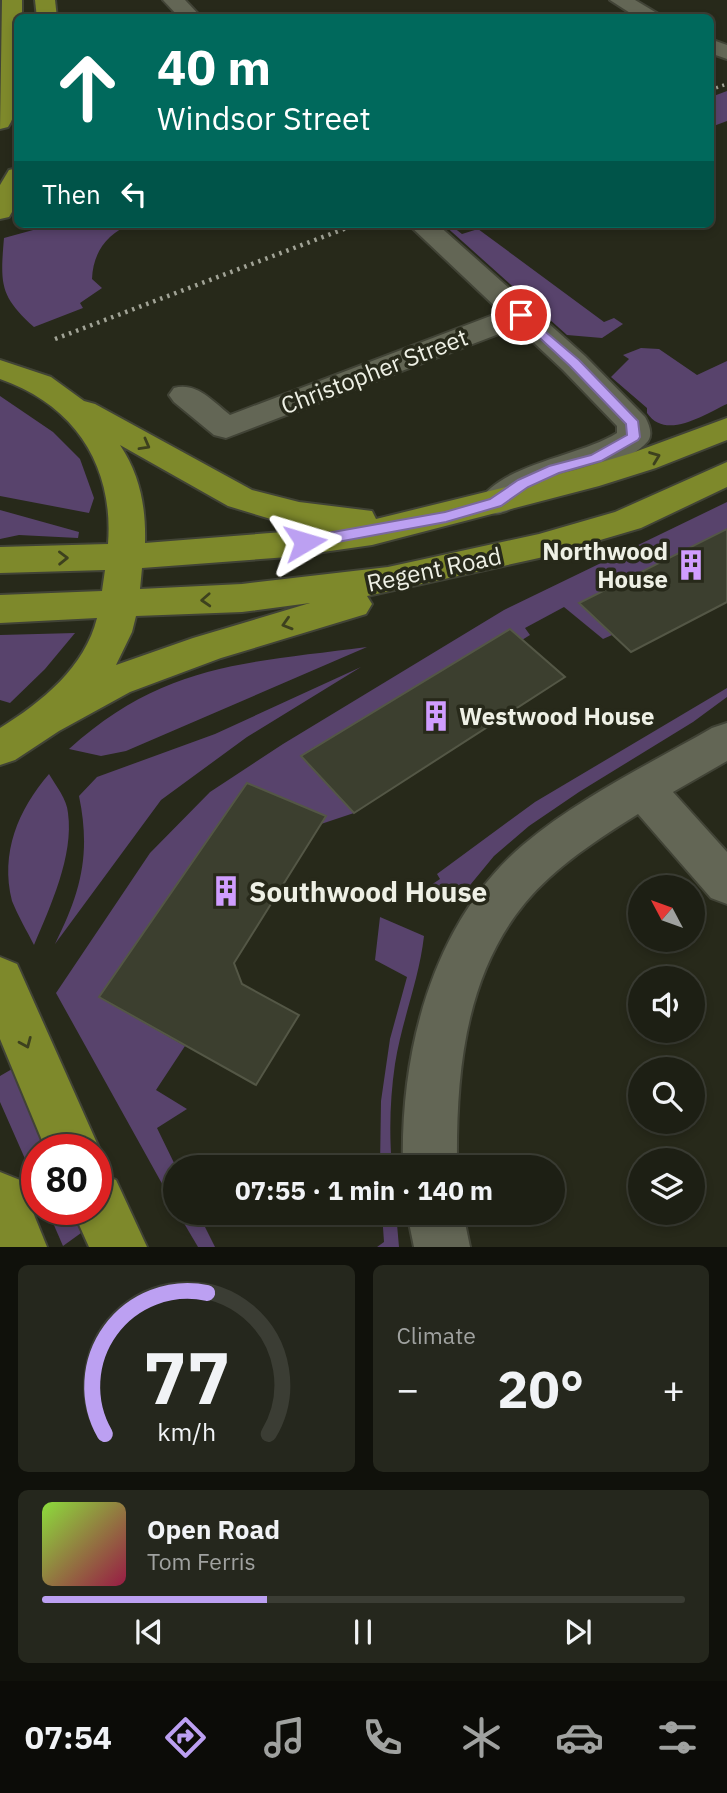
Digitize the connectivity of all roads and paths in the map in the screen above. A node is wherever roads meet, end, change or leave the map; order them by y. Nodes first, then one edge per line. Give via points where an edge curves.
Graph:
1 (173, 0) edge
2 (620, 0) edge
3 (9, 10) edge
4 (188, 14) edge
5 (647, 14) edge
6 (0, 122) edge
7 (14, 183) edge
8 (0, 211) edge
9 (425, 228) edge
10 (521, 315) junction
11 (0, 341) edge
12 (0, 369) edge
13 (55, 393) junction
14 (185, 395) dead end
15 (719, 435) edge
16 (727, 473) edge
17 (495, 503) junction
18 (446, 517) junction
19 (539, 546) junction
20 (126, 557) junction
21 (0, 560) edge
22 (119, 603) junction
23 (0, 609) edge
24 (25, 733) edge
25 (727, 740) edge
26 (0, 776) edge
27 (644, 790) junction
28 (727, 884) edge
29 (0, 980) edge
30 (66, 1134) edge
31 (430, 1155) edge
32 (0, 1200) edge
33 (108, 1225) edge
34 (437, 1225) edge
35 (19, 1247) edge
36 (119, 1247) edge
37 (442, 1247) edge

1 - 4 street
2 - 5 street
3 - 6 highway via 12,71
7 - 8 highway
9 - 10 street
10 - 14 street, Christopher Street via 226,428
10 - 17 street via 633,424 634,437 596,458 523,484
11 - 13 highway
12 - 13 highway
13 -> 18 highway via 226,491 266,507 326,519
13 - 20 highway via 100,437 122,480 127,507
17 -> 15 highway, Regent Road via 617,471
16 - 19 highway, Regent Road via 628,520
17 - 18 highway, Regent Road
18 - 20 highway, Regent Road via 330,540
19 -> 22 highway, Regent Road via 388,580 313,591
19 -> 24 highway via 207,648 116,681
21 -> 20 highway, Regent Road
20 - 22 highway
22 - 23 highway, Regent Road
22 - 24 highway via 100,659 82,682
24 - 26 highway
25 - 27 street
27 - 28 street
27 - 31 street via 574,832 536,862 504,895 475,939 443,1023 430,1091
29 -> 30 highway
32 - 35 highway
33 - 36 highway
34 - 37 street

